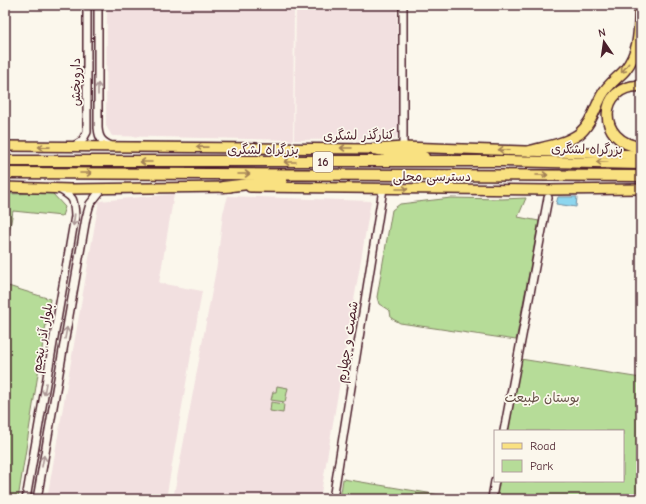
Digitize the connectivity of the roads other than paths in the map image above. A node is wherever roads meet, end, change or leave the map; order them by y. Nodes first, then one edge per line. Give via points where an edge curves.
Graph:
1 (88, 5) edge
2 (98, 5) edge
3 (403, 5) edge
4 (640, 5) edge
5 (641, 86) edge
6 (87, 126) junction
7 (98, 128) junction
8 (5, 146) edge
9 (403, 147) junction
10 (641, 147) edge
11 (68, 148) junction
12 (115, 148) junction
13 (373, 149) junction
14 (530, 151) junction
15 (641, 155) edge
16 (5, 161) edge
17 (466, 162) junction
18 (641, 164) edge
19 (5, 173) edge
20 (333, 174) junction
21 (641, 176) edge
22 (5, 187) edge
23 (223, 187) junction
24 (58, 189) junction
25 (102, 189) junction
26 (383, 189) junction
27 (641, 189) edge
28 (548, 198) dead end
29 (504, 430) edge
30 (495, 482) edge
31 (492, 498) edge
32 (26, 499) edge
33 (37, 499) edge
34 (333, 499) edge

1 - 6 street, داروپخش
7 -> 2 street, داروپخش
3 - 9 street
4 -> 14 highway via 639,39 634,55 603,94 587,124 569,140
5 - 10 highway via 621,90 612,99 608,117 615,135 624,143
6 - 7 street via 94,130
6 - 11 street, داروپخش via 82,141
7 - 12 street via 102,141
11 -> 8 main road, کنارگذر لشگری
9 - 13 main road, کنارگذر لشگری
14 -> 9 main road, کنارگذر لشگری
11 - 12 main road, کنارگذر لشگری
13 -> 12 main road, کنارگذر لشگری
13 - 17 highway
14 - 15 main road, کنارگذر لشگری
17 -> 16 highway, بزرگراه لشگری / 16
18 -> 17 highway, بزرگراه لشگری / 16
19 -> 20 highway, بزرگراه لشگری / 16
20 -> 21 highway, بزرگراه لشگری / 16
20 - 23 highway
22 - 24 main road
23 - 25 main road
23 - 26 main road, دسترسی محلی
24 - 25 main road
24 -> 32 street, بلوار آذر پنجم via 71,196 75,216
33 -> 25 street, بلوار آذر پنجم via 86,218 90,204
26 -> 27 main road, دسترسی محلی
26 - 34 street, شصت و چهارم
28 - 29 street
30 - 31 street

